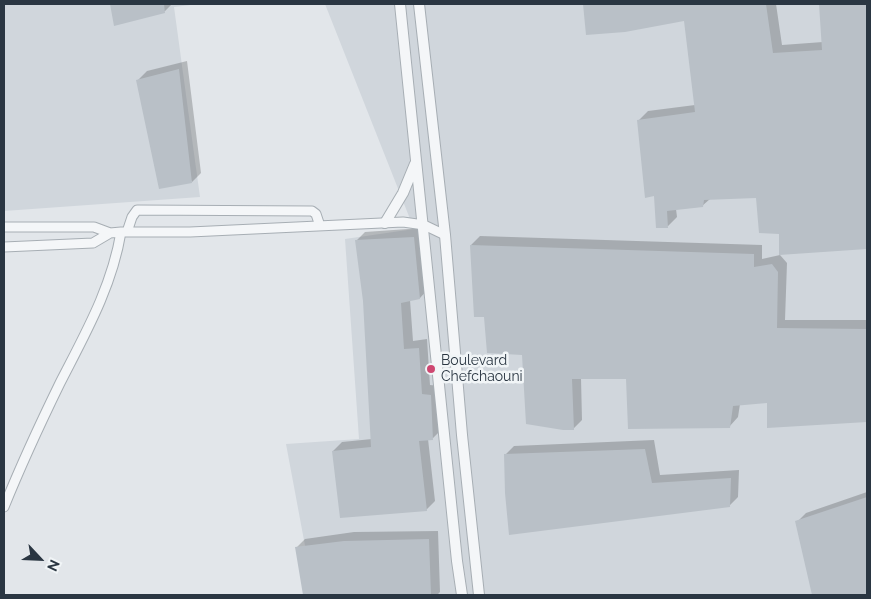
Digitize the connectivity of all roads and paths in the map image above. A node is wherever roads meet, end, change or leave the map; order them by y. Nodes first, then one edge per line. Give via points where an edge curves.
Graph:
1 (400, 4) edge
2 (419, 4) edge
3 (424, 50) junction
4 (405, 53) junction
5 (416, 161) junction
6 (385, 223) junction
7 (424, 225) junction
8 (320, 226) junction
9 (4, 227) edge
10 (124, 232) junction
11 (110, 233) junction
12 (445, 235) junction
13 (4, 247) edge
14 (4, 507) edge
15 (462, 595) edge
16 (480, 595) edge

1 - 4 street
2 - 3 street
3 - 4 street
3 - 12 street
4 - 5 street
5 - 6 street via 403,193
5 - 7 street
6 - 7 street
6 - 8 street
7 - 12 street
7 - 15 street
8 - 10 street
8 - 10 street via 312,210 137,210
9 - 11 street via 94,227
10 - 11 street
10 - 14 street via 104,293
11 - 13 street via 93,243
12 - 16 street

